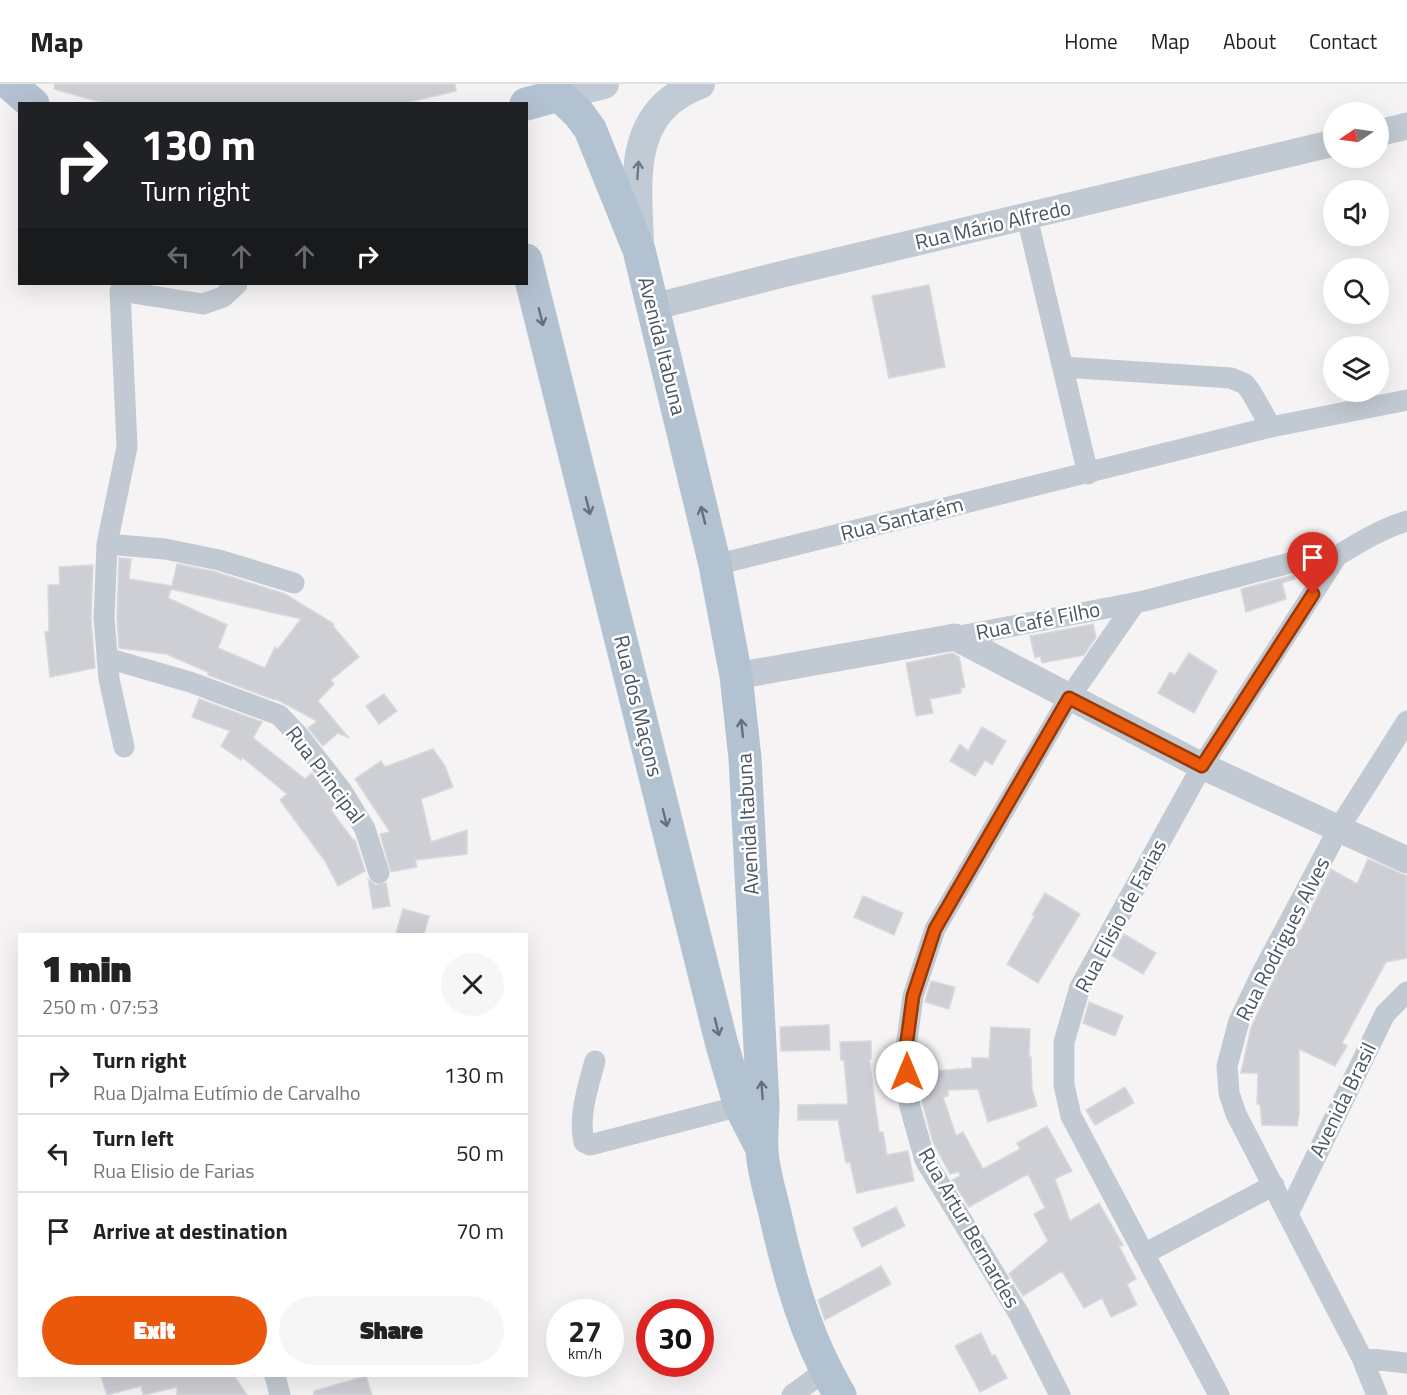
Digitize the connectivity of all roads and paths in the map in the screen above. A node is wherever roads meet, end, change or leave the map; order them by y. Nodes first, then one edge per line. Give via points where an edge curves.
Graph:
1 (10, 84) edge
2 (604, 84) edge
3 (700, 84) edge
4 (560, 95) junction
5 (31, 102) edge
6 (528, 103) edge
7 (1407, 126) edge
8 (1389, 130) edge
9 (1323, 146) edge
10 (1027, 217) junction
11 (639, 250) junction
12 (528, 268) edge
13 (236, 285) edge
14 (653, 307) junction
15 (1063, 367) junction
16 (1407, 400) edge
17 (1271, 427) junction
18 (1088, 474) junction
19 (1407, 521) edge
20 (107, 544) junction
21 (1337, 556) junction
22 (715, 565) junction
23 (294, 583) dead end
24 (1134, 603) junction
25 (955, 637) junction
26 (107, 658) junction
27 (736, 676) junction
28 (1069, 698) junction
29 (1407, 721) edge
30 (124, 747) dead end
31 (1202, 766) junction
32 (1339, 828) junction
33 (1407, 860) edge
34 (379, 873) dead end
35 (756, 985) junction
36 (708, 989) junction
37 (1407, 992) edge
38 (595, 1061) dead end
39 (740, 1106) junction
40 (762, 1149) junction
41 (1274, 1185) junction
42 (1288, 1214) junction
43 (1144, 1254) junction
44 (1362, 1358) junction
45 (1407, 1364) edge
46 (275, 1377) edge
47 (833, 1383) edge
48 (280, 1395) edge
49 (792, 1395) edge
50 (1060, 1395) edge
51 (1219, 1395) edge
52 (1377, 1395) edge

1 - 5 main road
2 - 4 main road
11 -> 3 main road, Avenida Itabuna via 637,171 641,145 653,119 669,102
4 - 6 main road
4 - 11 main road, Avenida Itabuna via 590,129
7 - 8 street
9 - 10 street, Rua Mário Alfredo
10 - 14 street, Rua Mário Alfredo
10 - 15 street
11 - 14 main road, Avenida Itabuna
12 -> 36 main road, Rua dos Maçons
13 - 20 street via 223,297 203,304 120,291 128,447
22 -> 14 main road, Avenida Itabuna
15 - 17 street via 1231,378 1245,384
15 - 18 street
16 - 17 street, Rua Santarém
17 - 18 street, Rua Santarém
18 - 22 street, Rua Santarém
19 - 21 street via 1372,535
20 - 23 street via 165,549
20 - 26 street
21 - 24 street, Rua Café Filho via 1290,563
21 - 31 street, Rua Elisio de Farias
22 - 27 main road, Avenida Itabuna
24 - 25 street, Rua Café Filho
24 - 28 street, Rua Artur Bernardes
25 - 27 street, Rua Café Filho
25 - 28 street
26 - 30 street
26 - 34 street, Rua Principal via 190,682 279,716 342,791 365,829
35 -> 27 main road, Avenida Itabuna via 745,758
28 - 31 street
28 - 50 street, Rua Artur Bernardes via 935,929 913,996 905,1055 910,1107 925,1160 1019,1314
29 - 32 street, Rua Rodrigues Alves
31 - 32 street
31 - 43 street, Rua Elisio de Farias via 1080,987 1064,1042 1064,1085 1071,1116
32 - 33 street
32 - 41 street, Rua Rodrigues Alves via 1252,993 1239,1021 1227,1066 1229,1093 1236,1114
35 - 36 main road
40 -> 35 main road, Avenida Itabuna
36 -> 39 main road, Rua dos Maçons
37 - 42 street, Avenida Brasil via 1385,1014
38 - 39 street via 584,1102 582,1135 590,1145
39 - 40 main road, Rua dos Maçons
40 - 47 main road, Avenida Itabuna via 778,1229 799,1304
41 - 42 street, Rua Rodrigues Alves
41 - 43 street
42 - 44 street, Rua Rodrigues Alves
43 - 51 street, Rua Elisio de Farias
44 - 45 street
44 - 52 street, Rua Rodrigues Alves
46 - 48 street
47 - 49 street

